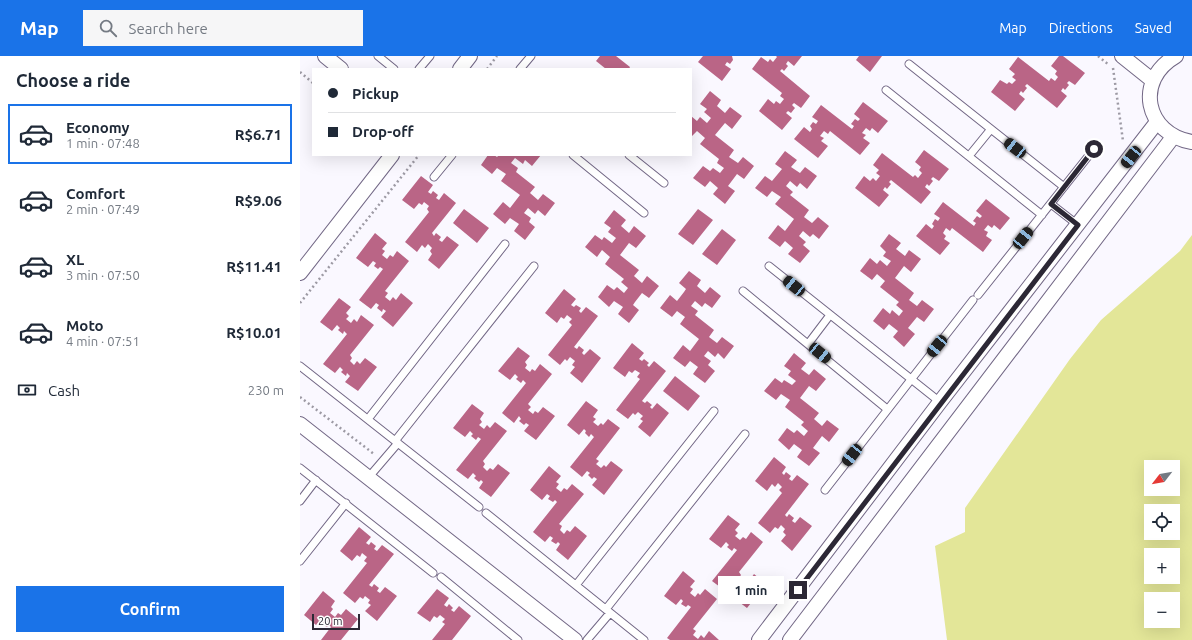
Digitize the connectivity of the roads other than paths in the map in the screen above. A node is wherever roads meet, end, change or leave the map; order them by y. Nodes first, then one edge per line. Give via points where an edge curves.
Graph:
1 (325, 56) edge
2 (378, 56) edge
3 (430, 56) edge
4 (531, 56) edge
5 (1122, 56) edge
6 (1176, 56) edge
7 (909, 64) dead end
8 (340, 68) edge
9 (393, 68) edge
10 (420, 68) edge
11 (522, 68) edge
12 (1152, 80) junction
13 (886, 90) dead end
14 (1157, 122) junction
15 (991, 129) junction
16 (1173, 137) junction
17 (1192, 142) edge
18 (1094, 149) dead end
19 (391, 156) edge
20 (451, 156) edge
21 (630, 156) edge
22 (969, 156) junction
23 (581, 158) edge
24 (434, 177) dead end
25 (664, 183) dead end
26 (1064, 187) junction
27 (1051, 204) junction
28 (644, 213) dead end
29 (1042, 215) junction
30 (1078, 225) junction
31 (505, 244) dead end
32 (534, 266) dead end
33 (769, 266) dead end
34 (300, 273) edge
35 (744, 291) dead end
36 (830, 315) junction
37 (808, 344) junction
38 (300, 366) edge
39 (910, 380) junction
40 (940, 402) junction
41 (887, 409) junction
42 (714, 411) dead end
43 (368, 419) junction
44 (300, 424) edge
45 (745, 434) dead end
46 (396, 442) junction
47 (300, 468) edge
48 (368, 478) junction
49 (316, 480) junction
50 (825, 490) dead end
51 (300, 501) edge
52 (346, 503) junction
53 (479, 507) dead end
54 (486, 513) dead end
55 (300, 561) edge
56 (433, 573) dead end
57 (441, 577) dead end
58 (576, 585) junction
59 (608, 611) junction
60 (518, 640) edge
61 (575, 640) edge
62 (587, 640) edge
63 (644, 640) edge
64 (759, 640) edge
65 (790, 640) edge

1 - 8 street
2 - 9 lane
3 - 10 lane
4 - 11 lane
5 - 12 street
6 - 12 street via 1158,69
7 - 15 lane
12 - 14 street via 1151,109
13 - 22 lane
14 - 16 street
14 - 30 street
15 - 22 lane
15 - 26 lane
16 - 17 street
16 - 65 street
18 - 26 lane
19 - 34 street
20 - 24 lane
21 - 25 lane
22 - 29 lane
23 - 28 lane
26 - 27 lane
27 - 29 lane
27 - 30 lane
29 - 39 lane
30 - 40 street
31 - 43 lane
32 - 46 lane
33 - 36 lane
35 - 37 lane
36 - 37 lane
36 - 39 lane
37 - 41 lane
38 - 43 lane
39 - 40 lane
39 - 41 lane
40 - 64 street
41 - 50 lane
42 - 58 lane
43 - 46 lane
44 - 48 street
45 - 59 lane
46 - 48 lane
46 - 53 lane
47 - 49 lane
48 - 61 street
49 - 51 lane
49 - 52 lane
52 - 55 lane
52 - 56 lane
54 - 58 lane
57 - 60 lane
58 - 59 lane
59 - 62 lane
59 - 63 lane

